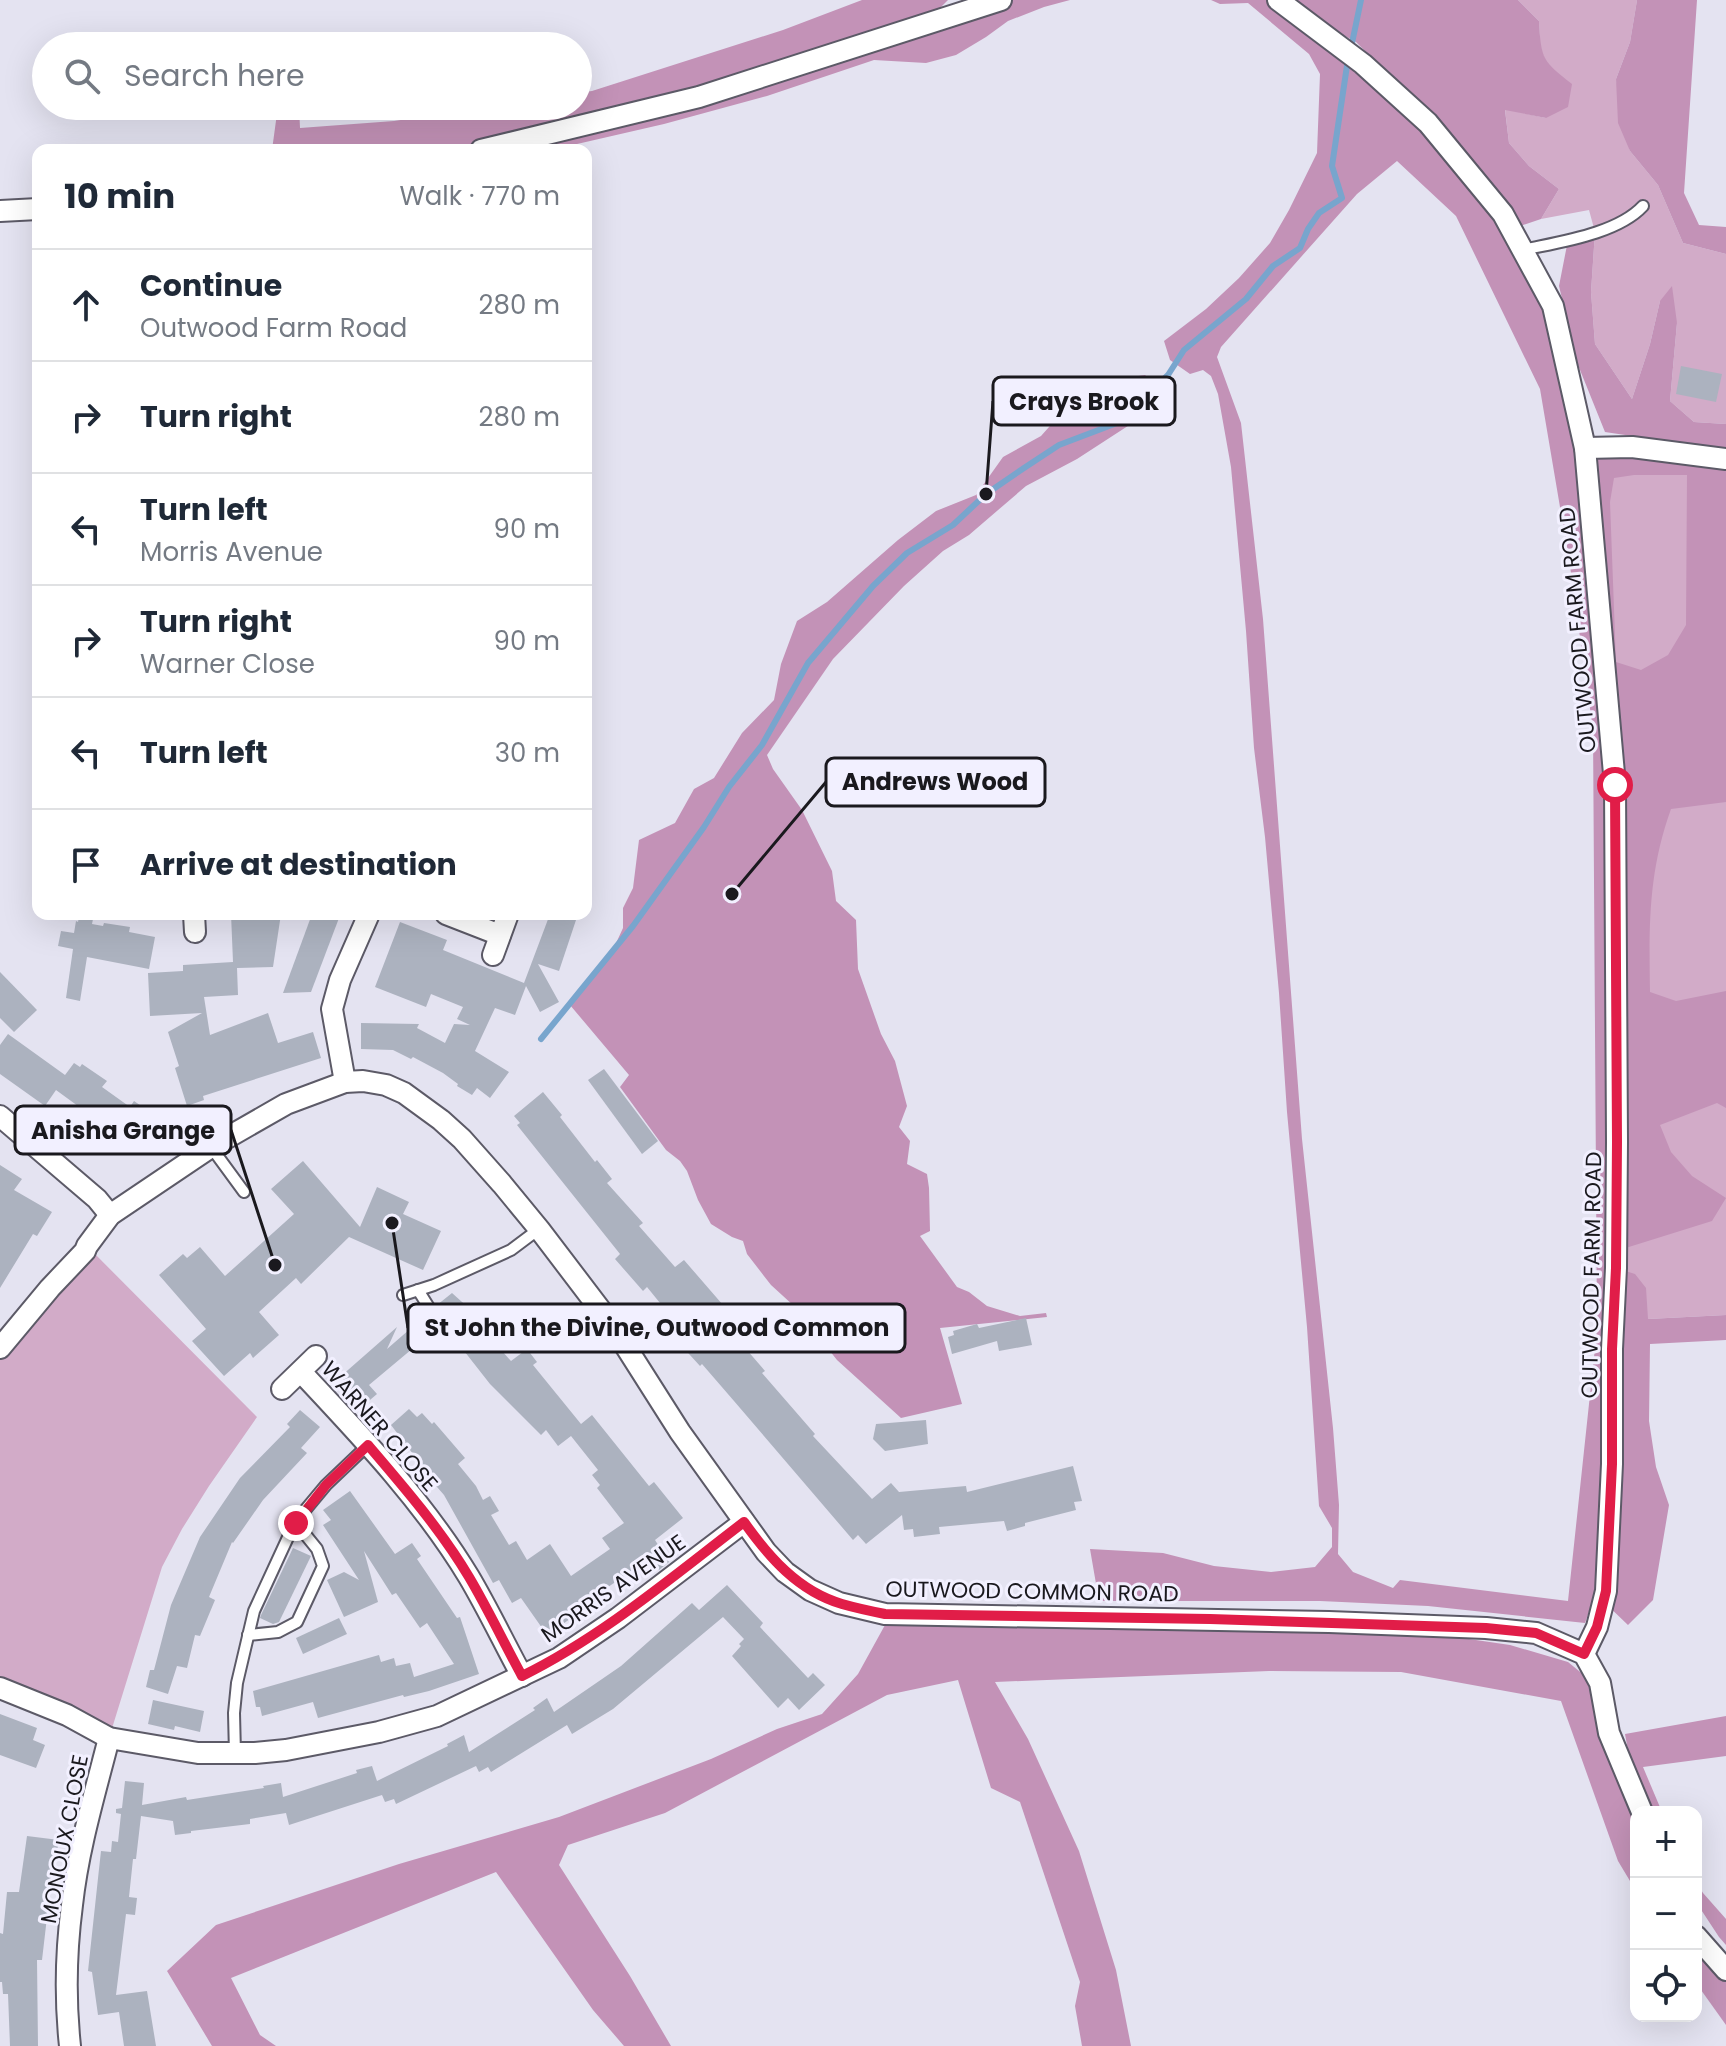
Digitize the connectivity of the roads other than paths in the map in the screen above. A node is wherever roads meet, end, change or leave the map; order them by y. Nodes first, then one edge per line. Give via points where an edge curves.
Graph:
1 (1278, 0) edge
2 (992, 1) edge
3 (506, 144) edge
4 (1643, 206) dead end
5 (32, 209) edge
6 (0, 211) edge
7 (1523, 250) junction
8 (1585, 448) junction
9 (1726, 459) edge
10 (366, 920) edge
11 (461, 920) edge
12 (506, 920) edge
13 (500, 935) junction
14 (493, 955) dead end
15 (345, 1082) junction
16 (0, 1116) edge
17 (211, 1147) junction
18 (244, 1192) dead end
19 (110, 1215) junction
20 (539, 1229) junction
21 (418, 1290) junction
22 (403, 1295) dead end
23 (440, 1325) dead end
24 (2, 1342) edge
25 (316, 1356) dead end
26 (301, 1372) junction
27 (282, 1389) dead end
28 (368, 1445) junction
29 (744, 1522) junction
30 (296, 1523) junction
31 (248, 1635) junction
32 (1584, 1654) junction
33 (522, 1676) junction
34 (0, 1688) edge
35 (109, 1738) junction
36 (235, 1754) junction
37 (1639, 1806) edge
38 (1702, 1943) edge
39 (1726, 1970) edge
40 (70, 2046) edge

1 - 7 street, OUTWOOD FARM ROAD via 1363,64 1428,123 1503,214
2 - 3 street via 699,97
4 - 7 lane via 1595,232
5 - 6 street
7 - 8 street, OUTWOOD FARM ROAD via 1553,306
8 - 9 street via 1632,447
8 - 32 street, OUTWOOD FARM ROAD via 1615,785 1617,1142 1606,1591
10 - 15 street via 332,1009
11 - 13 street
12 - 13 street
13 - 14 street
15 - 17 street, OUTWOOD COMMON ROAD via 286,1104
15 - 20 street, OUTWOOD COMMON ROAD via 386,1085 431,1113 462,1139
16 - 19 street
17 - 18 lane
17 - 19 street, OUTWOOD COMMON ROAD
19 - 24 street, OUTWOOD COMMON ROAD via 85,1251
20 - 21 lane via 511,1250
20 - 29 street, OUTWOOD COMMON ROAD via 612,1325
21 - 22 lane
21 - 23 lane
25 - 26 street
26 - 27 street
26 - 28 street, WARNER CLOSE
28 - 30 lane
28 - 33 street, WARNER CLOSE via 470,1578
29 - 32 street, OUTWOOD COMMON ROAD via 785,1572 810,1590 885,1614 1486,1628 1536,1633
29 - 33 street, MORRIS AVENUE via 618,1618
30 - 31 lane
30 - 31 lane via 323,1566 297,1622 278,1632
31 - 36 lane via 237,1683
32 - 37 street via 1600,1683 1609,1733
33 - 36 street, MORRIS AVENUE via 408,1725 315,1746
34 - 35 street, MORRIS AVENUE
35 - 36 street, MORRIS AVENUE
35 - 40 street, MONOUX CLOSE via 72,1903
38 - 39 street

